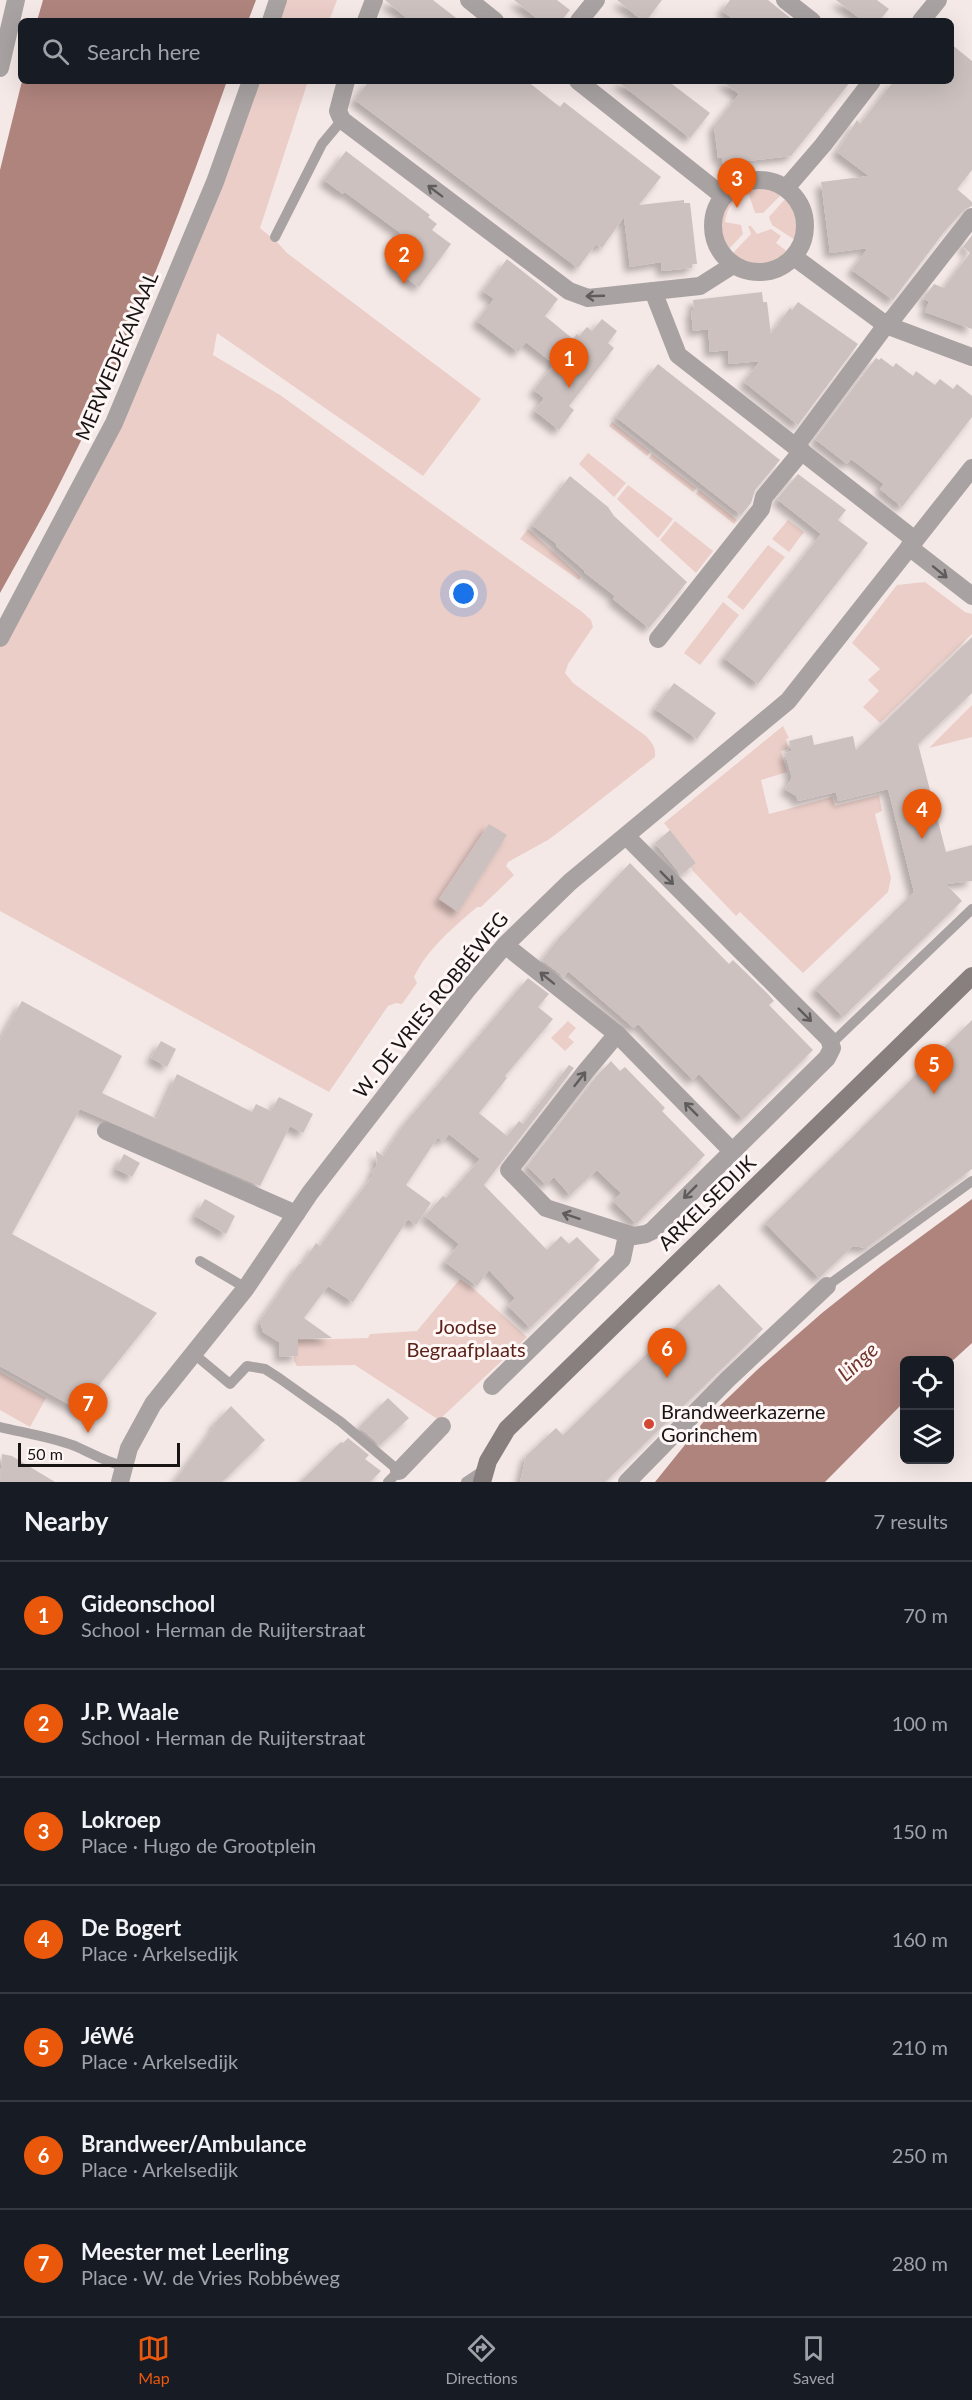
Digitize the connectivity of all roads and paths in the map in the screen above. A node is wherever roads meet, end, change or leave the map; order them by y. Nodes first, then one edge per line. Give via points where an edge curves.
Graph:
1 (16, 0) edge
2 (278, 0) edge
3 (374, 0) edge
4 (469, 0) edge
5 (596, 0) edge
6 (785, 0) edge
7 (938, 0) edge
8 (272, 18) edge
9 (367, 18) edge
10 (491, 18) edge
11 (581, 18) edge
12 (808, 18) edge
13 (923, 18) edge
14 (0, 68) edge
15 (250, 84) edge
16 (345, 84) edge
17 (582, 84) edge
18 (870, 84) edge
19 (342, 120) junction
20 (786, 188) junction
21 (723, 196) junction
22 (972, 217) edge
23 (275, 237) dead end
24 (794, 257) junction
25 (733, 265) junction
26 (653, 291) junction
27 (885, 325) junction
28 (972, 357) edge
29 (799, 448) junction
30 (972, 468) edge
31 (912, 544) junction
32 (972, 596) edge
33 (0, 638) edge
34 (658, 639) dead end
35 (626, 836) junction
36 (972, 909) edge
37 (505, 945) junction
38 (972, 976) edge
39 (617, 1034) junction
40 (832, 1043) junction
41 (106, 1131) dead end
42 (732, 1151) junction
43 (972, 1180) edge
44 (296, 1214) junction
45 (627, 1235) junction
46 (200, 1262) dead end
47 (827, 1286) joint
48 (246, 1288) junction
49 (194, 1354) junction
50 (492, 1386) dead end
51 (442, 1426) dead end
52 (0, 1427) edge
53 (394, 1476) edge
54 (483, 1476) edge
55 (122, 1477) edge
56 (466, 1482) edge
57 (627, 1482) edge

1 - 14 street
2 - 8 street
3 - 9 street
4 - 10 street
5 - 11 street
6 - 12 street
7 - 13 street
15 - 33 street, MERWEDEKANAAL via 215,182 114,423
16 - 19 street via 338,111
17 - 21 street
18 - 20 street
19 - 23 lane via 322,144
26 -> 19 street via 588,298 570,291
20 - 21 street via 760,179 746,181
20 - 24 street via 797,199 806,229
21 - 25 street via 715,210 714,240
22 - 27 street
24 - 25 street via 784,266 758,273
24 - 27 street
25 - 26 street via 700,286
26 - 29 street via 678,355
27 - 28 street
27 - 29 street
29 - 31 street
29 - 34 street via 764,497 761,509
30 - 31 street, W. DE VRIES ROBBÉWEG
31 -> 32 street
31 - 35 street, W. DE VRIES ROBBÉWEG via 788,701
35 - 37 street, W. DE VRIES ROBBÉWEG via 570,882
35 -> 40 street
36 - 40 lane
39 -> 37 street
37 - 44 street, W. DE VRIES ROBBÉWEG via 431,1034
38 - 54 main road, ARKELSEDIJK via 507,1429
42 -> 39 street
45 -> 39 street via 546,1208 509,1170
40 - 42 street via 831,1054
41 - 44 street
42 -> 45 street via 652,1230 639,1236
43 - 47 lane
44 - 48 street, W. DE VRIES ROBBÉWEG
45 - 50 street via 622,1258
46 - 48 lane
47 - 57 street via 726,1380
48 - 49 street, W. DE VRIES ROBBÉWEG
49 - 53 lane via 230,1384 247,1366 265,1369 341,1422
49 - 55 street, W. DE VRIES ROBBÉWEG via 153,1404 129,1448
51 - 53 street
52 - 55 lane via 77,1447 107,1462
54 - 56 lane, ARKELSEDIJK

